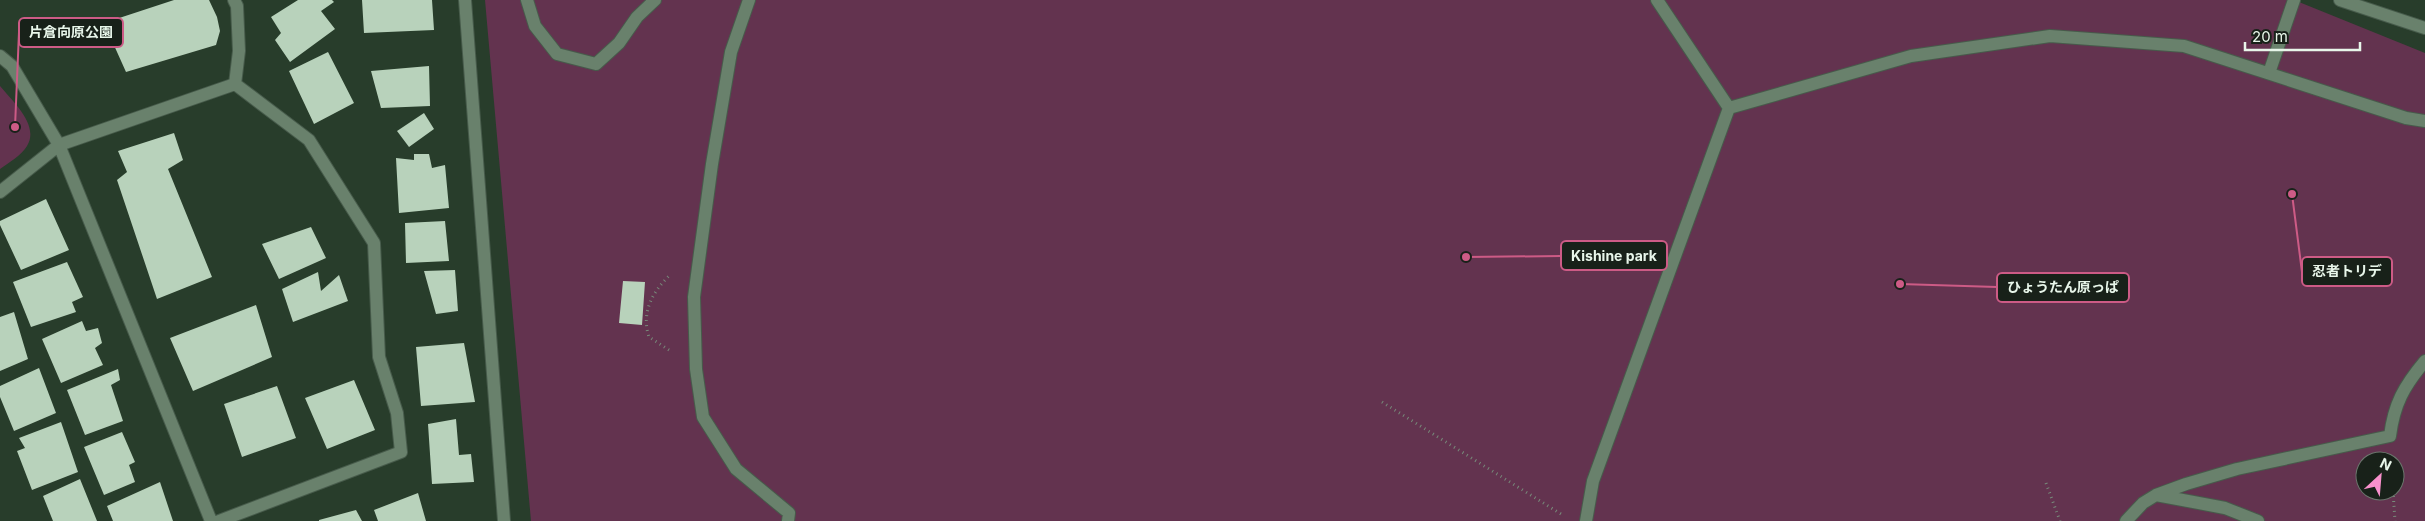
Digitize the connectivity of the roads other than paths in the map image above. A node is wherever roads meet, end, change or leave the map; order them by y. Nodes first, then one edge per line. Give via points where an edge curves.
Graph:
1 (234, 0) edge
2 (465, 0) edge
3 (527, 0) edge
4 (655, 0) edge
5 (749, 0) edge
6 (1657, 0) edge
7 (2294, 0) edge
8 (2340, 0) edge
9 (2425, 28) edge
10 (0, 56) edge
11 (2269, 73) junction
12 (235, 84) junction
13 (1729, 108) junction
14 (2425, 121) edge
15 (59, 145) junction
16 (0, 192) edge
17 (2425, 361) edge
18 (2156, 496) junction
19 (211, 521) edge
20 (219, 521) edge
21 (504, 521) edge
22 (788, 521) edge
23 (1586, 521) edge
24 (2126, 521) edge
25 (2258, 521) edge

1 - 12 street via 239,51
2 - 21 street
3 - 4 street via 535,26 557,54 596,64 619,43 637,17
5 - 22 street via 731,52 711,173 694,297 696,368 703,417 736,469 789,513
6 - 13 street
7 - 11 street
8 - 9 street
10 - 15 street via 12,66
11 - 13 street via 2184,46 2050,36 1911,56
11 - 14 street via 2406,118
12 - 15 street
12 - 20 street via 309,140 374,243 379,357 397,413 401,452
13 - 23 street via 1594,481
15 - 16 street
15 - 19 street
17 - 18 street via 2405,385 2392,415 2390,436 2237,469
18 - 24 street via 2143,503
18 - 25 street via 2225,508

